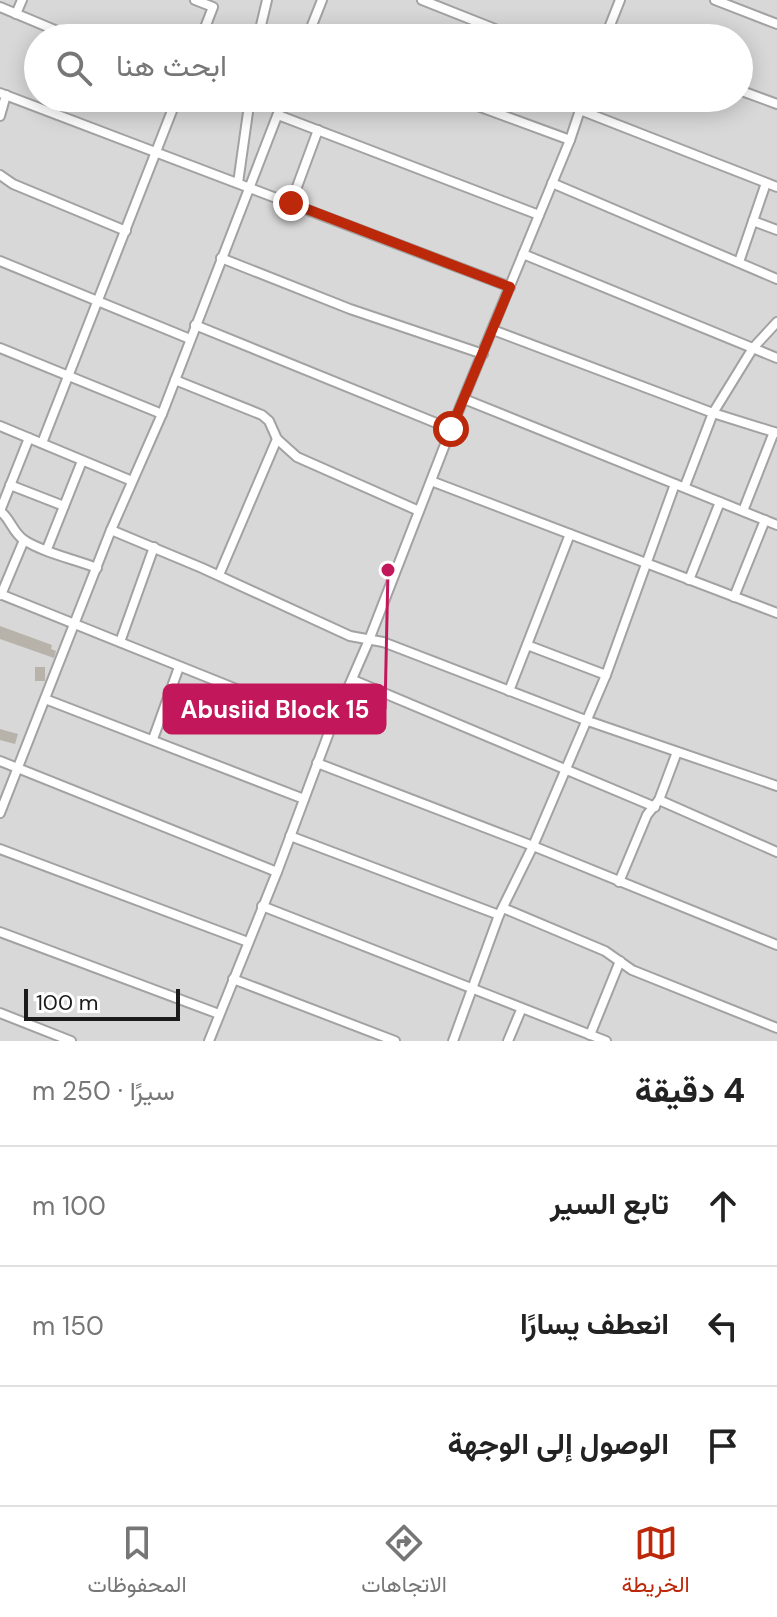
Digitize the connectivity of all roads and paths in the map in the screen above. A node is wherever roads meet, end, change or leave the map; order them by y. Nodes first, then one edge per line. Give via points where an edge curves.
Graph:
1 (22, 0) edge
2 (195, 0) edge
3 (267, 0) edge
4 (322, 0) edge
5 (422, 0) edge
6 (620, 0) edge
7 (715, 0) edge
8 (214, 4) edge
9 (0, 7) edge
10 (16, 14) junction
11 (40, 24) edge
12 (206, 24) edge
13 (261, 24) edge
14 (313, 24) edge
15 (483, 24) edge
16 (611, 24) edge
17 (777, 24) edge
18 (3, 94) edge
19 (753, 95) edge
20 (24, 102) edge
21 (777, 104) edge
22 (50, 112) edge
23 (172, 112) edge
24 (248, 112) edge
25 (279, 112) edge
26 (494, 112) edge
27 (579, 112) edge
28 (585, 112) edge
29 (278, 115) junction
30 (0, 116) edge
31 (318, 130) junction
32 (570, 140) junction
33 (156, 153) junction
34 (0, 175) edge
35 (238, 183) junction
36 (552, 183) junction
37 (766, 183) junction
38 (777, 187) edge
39 (250, 188) junction
40 (291, 203) junction
41 (539, 215) junction
42 (753, 221) junction
43 (777, 230) edge
44 (126, 231) junction
45 (523, 254) junction
46 (221, 258) junction
47 (0, 261) edge
48 (739, 262) junction
49 (777, 279) edge
50 (510, 287) junction
51 (98, 301) junction
52 (777, 322) edge
53 (195, 325) junction
54 (493, 330) junction
55 (190, 339) junction
56 (0, 348) edge
57 (753, 348) junction
58 (483, 354) junction
59 (777, 358) edge
60 (69, 377) junction
61 (175, 380) junction
62 (464, 399) junction
63 (713, 413) junction
64 (162, 414) junction
65 (0, 426) edge
66 (451, 429) junction
67 (775, 432) edge
68 (29, 438) junction
69 (277, 439) junction
70 (42, 443) junction
71 (82, 461) junction
72 (132, 481) junction
73 (431, 481) junction
74 (675, 484) junction
75 (10, 485) junction
76 (685, 486) junction
77 (720, 502) junction
78 (64, 506) junction
79 (0, 511) edge
80 (419, 511) junction
81 (743, 511) junction
82 (765, 520) junction
83 (777, 525) edge
84 (111, 530) junction
85 (570, 534) junction
86 (24, 540) junction
87 (154, 547) junction
88 (47, 549) junction
89 (645, 563) junction
90 (97, 568) junction
91 (219, 575) junction
92 (689, 580) junction
93 (0, 595) edge
94 (734, 597) junction
95 (777, 613) edge
96 (75, 625) junction
97 (369, 640) junction
98 (120, 642) junction
99 (527, 645) junction
100 (179, 667) junction
101 (606, 675) junction
102 (353, 680) junction
103 (509, 691) junction
104 (45, 699) junction
105 (588, 721) junction
106 (331, 727) junction
107 (153, 739) junction
108 (677, 752) junction
109 (0, 761) edge
110 (317, 763) junction
111 (16, 766) junction
112 (566, 770) junction
113 (777, 786) edge
114 (304, 799) junction
115 (657, 804) junction
116 (0, 813) edge
117 (290, 836) junction
118 (533, 846) junction
119 (0, 849) edge
120 (777, 852) edge
121 (277, 872) junction
122 (619, 882) junction
123 (262, 906) junction
124 (501, 912) junction
125 (0, 932) edge
126 (248, 942) junction
127 (777, 945) edge
128 (620, 961) junction
129 (233, 979) junction
130 (472, 987) junction
131 (521, 1010) junction
132 (0, 1013) edge
133 (219, 1014) junction
134 (777, 1028) edge
135 (590, 1035) junction
136 (71, 1041) edge
137 (209, 1041) edge
138 (395, 1041) edge
139 (453, 1041) edge
140 (508, 1041) edge
141 (606, 1041) edge

1 - 10 street
2 - 8 street
3 - 13 street
4 - 14 street
5 - 15 street
6 - 16 street
7 - 17 street
8 - 12 street
9 - 10 street
10 - 11 street
18 - 20 street
18 - 30 street
19 - 21 street
22 - 33 street
23 - 33 street
24 - 35 street
25 - 29 street
26 - 32 street
27 - 32 street
28 - 37 street
29 - 31 street
29 - 39 street
31 - 40 street
31 - 41 street
32 - 36 street
33 - 35 street
33 - 44 street
34 - 44 street
35 - 39 street
36 - 41 street
36 - 48 street
37 - 38 street
37 - 42 street
39 - 40 street
39 - 46 street
40 - 50 street
41 - 45 street
42 - 43 street
42 - 48 street
44 - 51 street
45 - 50 street
45 - 57 street
46 - 53 street
46 - 58 street
47 - 51 street
48 - 49 street
50 - 54 street
51 - 55 street
51 - 60 street
52 - 57 street
53 - 55 street
53 - 66 street
54 - 58 street
54 - 63 street
55 - 61 street
56 - 60 street
57 - 59 street
57 - 63 street
58 - 62 street
60 - 64 street
60 - 70 street
61 - 64 street
61 - 69 street via 262,415
62 - 66 street
62 - 74 street
63 - 67 street
63 - 76 street
64 - 72 street
65 - 68 street
66 - 73 street
67 - 81 street
68 - 70 street
68 - 75 street
69 - 80 street via 297,457
69 - 91 street
70 - 71 street
71 - 72 street
71 - 78 street
72 - 84 street
73 - 80 street
73 - 85 street
74 - 76 street
74 - 89 street
75 - 78 street
75 - 79 street
76 - 77 street
77 - 81 street
77 - 92 street
78 - 88 street
79 - 86 street
80 - 97 street
81 - 82 street
82 - 83 street
82 - 94 street
84 - 87 street
84 - 90 street
85 - 89 street
85 - 99 street
86 - 88 street
86 - 93 street
87 - 91 street
87 - 98 street
88 - 90 street
89 - 92 street
89 - 101 street
90 - 96 street
91 - 97 street via 328,627
92 - 94 street
93 - 96 street
94 - 95 street
96 - 98 street
96 - 104 street
97 - 102 street
97 - 103 street
98 - 100 street
99 - 101 street
99 - 103 street
100 - 106 street
100 - 107 street
101 - 105 street
102 - 106 street
102 - 112 street
103 - 105 street
104 - 107 street
104 - 111 street
105 - 108 street
105 - 112 street
106 - 110 street
107 - 114 street
108 - 113 street
108 - 115 street
109 - 111 street
110 - 114 street
110 - 118 street
111 - 116 street
111 - 121 street
112 - 115 street
112 - 118 street
114 - 117 street
115 - 120 street
115 - 122 street via 647,815
117 - 121 street
117 - 124 street
118 - 122 street
118 - 124 street
119 - 126 street
121 - 123 street
122 - 127 street
123 - 126 street
123 - 130 street
124 - 128 street
124 - 130 street
125 - 133 street
126 - 129 street
128 - 134 street
128 - 135 street
129 - 133 street
129 - 138 street
130 - 131 street
130 - 139 street
131 - 135 street
131 - 140 street
132 - 136 street
133 - 137 street
135 - 141 street

